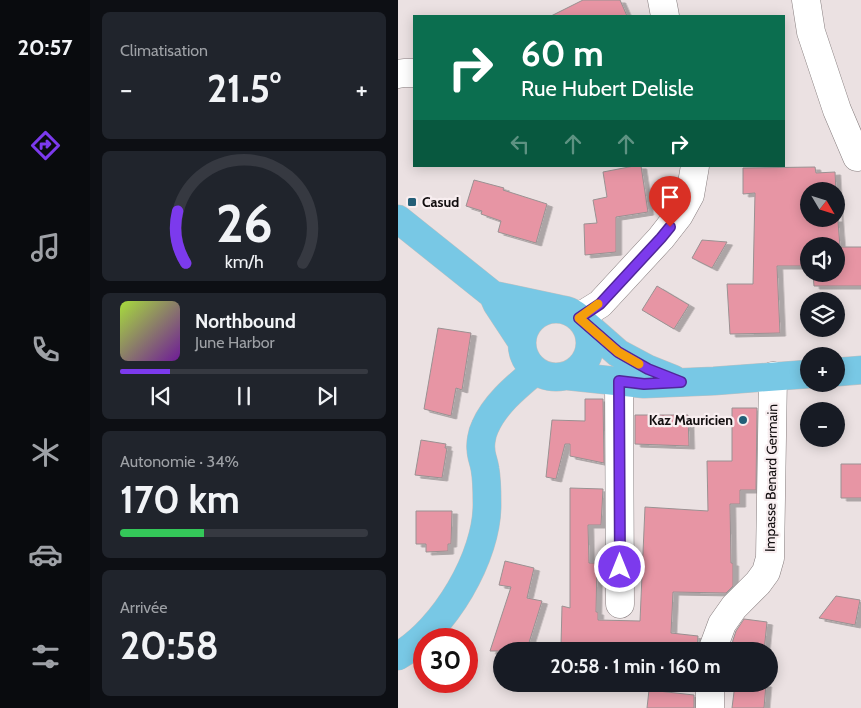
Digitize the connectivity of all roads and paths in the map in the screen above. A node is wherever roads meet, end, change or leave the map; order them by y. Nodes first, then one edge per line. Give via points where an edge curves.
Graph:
1 (662, 0) edge
2 (806, 0) edge
3 (665, 15) edge
4 (413, 73) edge
5 (398, 74) edge
6 (860, 162) edge
7 (696, 167) edge
8 (398, 219) edge
9 (493, 295) junction
10 (574, 317) junction
11 (522, 342) junction
12 (862, 370) edge
13 (535, 371) junction
14 (845, 371) edge
15 (800, 374) edge
16 (568, 376) junction
17 (773, 376) junction
18 (619, 381) junction
19 (681, 382) junction
20 (620, 604) dead end
21 (715, 642) edge
22 (398, 656) edge
23 (710, 692) edge
24 (710, 708) edge

1 - 3 street
2 - 6 street via 811,32 837,110
4 - 5 street
7 - 10 street via 690,195 661,238 600,304
8 - 9 main road
9 - 10 main road
9 - 11 main road
10 - 11 main road via 548,310 538,314 524,330
10 - 16 main road via 590,333 591,344 584,363
10 - 19 main road via 618,352
11 - 13 main road via 523,352
12 - 14 main road
13 - 16 main road via 557,378
13 - 22 main road via 505,398 484,429 481,450 487,517 474,564 460,591 428,633
15 - 17 main road
16 - 18 main road
17 - 19 main road
17 - 21 street, Impasse Benard Germain via 770,558 766,572 734,607 722,624
18 - 19 main road via 644,384
18 - 20 street
23 - 24 street

